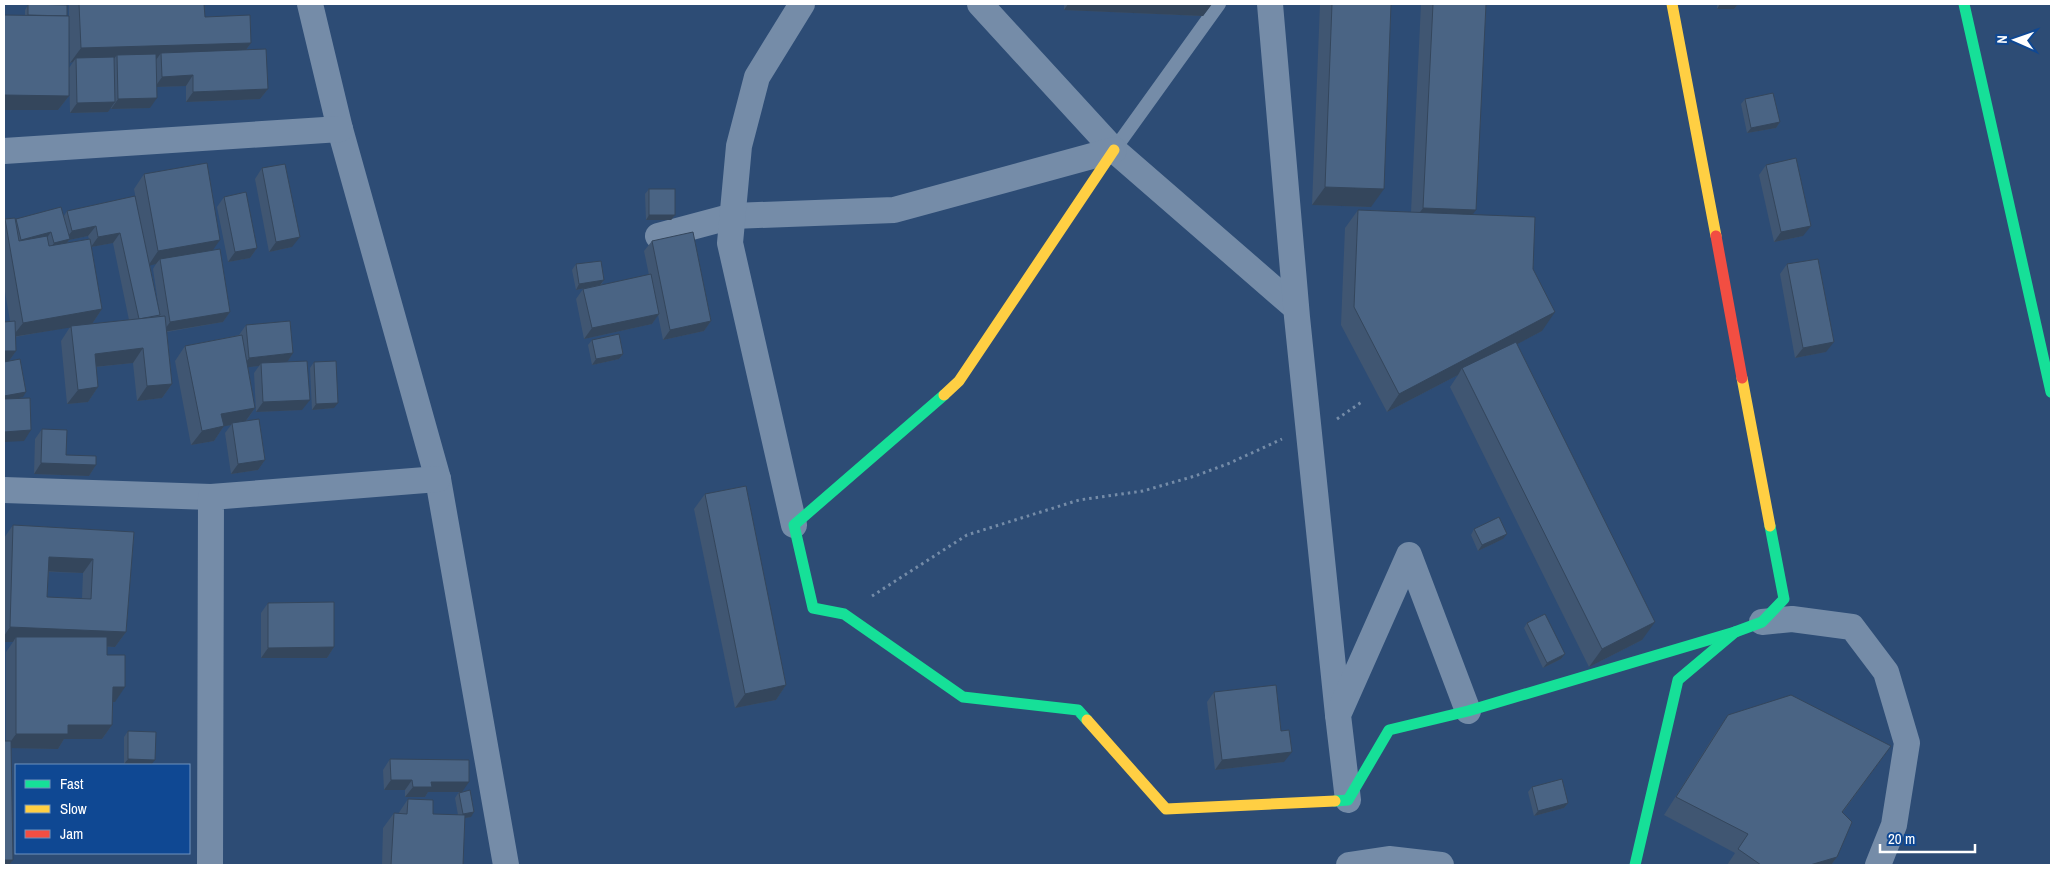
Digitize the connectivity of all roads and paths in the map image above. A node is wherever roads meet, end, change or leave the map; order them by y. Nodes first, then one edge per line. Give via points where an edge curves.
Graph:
1 (310, 4) edge
2 (802, 4) edge
3 (980, 4) edge
4 (1219, 4) edge
5 (1270, 4) edge
6 (1672, 4) edge
7 (1964, 4) edge
8 (340, 129) junction
9 (1114, 150) junction
10 (4, 151) edge
11 (733, 216) junction
12 (658, 236) dead end
13 (1296, 308) junction
14 (2051, 392) edge
15 (1363, 401) dead end
16 (1309, 430) junction
17 (438, 478) junction
18 (4, 490) edge
19 (211, 497) junction
20 (794, 525) junction
21 (844, 614) junction
22 (1762, 622) junction
23 (1735, 632) junction
24 (1468, 711) junction
25 (1338, 715) junction
26 (1348, 800) junction
27 (210, 865) edge
28 (506, 865) edge
29 (1349, 865) edge
30 (1441, 865) edge
31 (1635, 865) edge
32 (1878, 865) edge

1 - 8 street
2 - 11 street via 757,77 739,146
3 - 9 street
4 - 9 lane
5 - 13 street
6 - 22 street via 1784,599
7 - 14 street
8 - 10 street
8 - 17 street
9 - 11 street via 894,210
9 - 13 street
9 - 20 street via 959,381
11 - 12 street
11 - 20 street via 730,243
13 - 16 street
15 - 16 path via 1342,417
16 - 21 path via 1195,476 1143,491 1079,500 967,535
16 - 25 street
17 - 19 street
17 - 28 street
18 - 19 street
19 - 27 street
20 - 21 street via 813,608
21 - 26 street via 963,697 1078,710 1166,809
22 - 23 street
22 - 32 street via 1792,619 1852,627 1886,672 1907,744 1894,826
23 - 24 street
23 - 31 street via 1678,680
24 - 25 street via 1409,555
24 - 26 street via 1389,730
25 - 26 street
29 - 30 street via 1389,859

